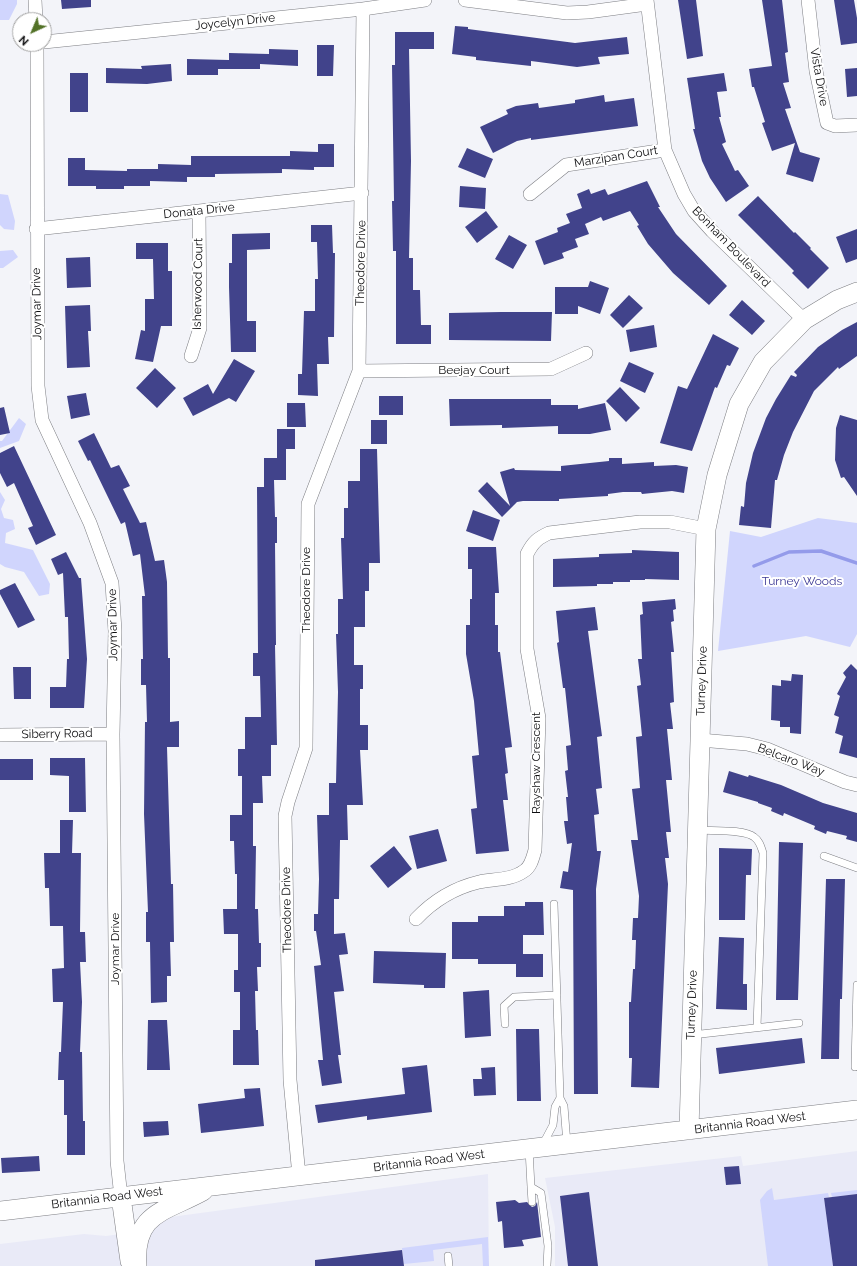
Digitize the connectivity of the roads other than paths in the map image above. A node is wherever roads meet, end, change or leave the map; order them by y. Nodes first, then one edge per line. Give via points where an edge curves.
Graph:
1 (36, 0) edge
2 (425, 0) edge
3 (465, 0) edge
4 (808, 0) edge
5 (647, 2) edge
6 (363, 9) junction
7 (36, 12) edge
8 (52, 41) edge
9 (37, 52) edge
10 (857, 125) edge
11 (665, 150) junction
12 (362, 194) junction
13 (530, 194) dead end
14 (199, 211) junction
15 (36, 229) junction
16 (857, 292) edge
17 (804, 320) junction
18 (586, 353) dead end
19 (191, 356) dead end
20 (359, 371) junction
21 (706, 529) junction
22 (113, 734) junction
23 (0, 735) edge
24 (700, 740) junction
25 (857, 785) edge
26 (697, 830) junction
27 (824, 856) dead end
28 (857, 868) edge
29 (554, 904) dead end
30 (416, 919) dead end
31 (857, 985) edge
32 (557, 995) junction
33 (857, 1015) edge
34 (799, 1023) dead end
35 (505, 1024) dead end
36 (757, 1027) junction
37 (691, 1035) junction
38 (854, 1067) dead end
39 (560, 1098) junction
40 (857, 1110) edge
41 (688, 1130) junction
42 (567, 1144) junction
43 (535, 1148) junction
44 (299, 1176) junction
45 (211, 1186) junction
46 (531, 1187) junction
47 (121, 1197) junction
48 (532, 1202) dead end
49 (0, 1211) edge
50 (448, 1256) dead end
51 (547, 1265) dead end
52 (131, 1266) edge
53 (138, 1266) edge
54 (449, 1266) edge

1 - 7 street
2 - 6 street, Joycelyn Drive
3 - 5 street via 567,12 588,12
4 - 10 street, Vista Drive via 816,71 827,123 835,126
5 - 11 street, Bonham Boulevard
6 - 8 street, Joycelyn Drive
6 - 12 street, Theodore Drive
9 - 15 street, Joymar Drive
11 - 13 street, Marzipan Court via 566,165
11 - 17 street, Bonham Boulevard via 694,211
12 - 14 street, Donata Drive
12 - 20 street, Theodore Drive
14 - 15 street, Donata Drive
14 - 19 street, Isherwood Court via 200,328
15 - 22 street, Joymar Drive via 38,386 42,420 90,522 112,583 115,631
16 - 17 main road, Turney Drive via 837,300
17 - 21 main road, Turney Drive via 763,362 739,404 717,475
18 - 20 street, Beejay Court via 551,369
20 - 44 street, Theodore Drive via 306,515 306,748 288,802 286,816 290,1080
21 - 24 main road, Turney Drive
21 - 30 street, Rayshaw Crescent via 670,522 640,522 549,533 539,537 532,544 527,554 527,649 539,718 535,850 532,861 526,871 516,876 478,882 446,894 428,906
22 - 23 street, Siberry Road
22 - 47 street, Joymar Drive via 117,1161
24 - 25 street, Belcaro Way via 740,743 767,749
24 - 26 main road, Turney Drive
26 - 36 lane via 746,833 754,836 761,844 763,853
26 - 37 main road, Turney Drive
27 - 28 lane
29 - 32 lane
31 - 33 lane
32 - 35 lane via 514,996 504,1006
32 - 39 lane
33 - 38 lane
34 - 36 lane
36 - 37 lane
37 - 41 main road, Turney Drive
39 - 42 lane via 564,1106
39 - 43 lane via 553,1125
40 - 41 main road, Britannia Road West
41 - 42 main road, Britannia Road West
42 - 43 main road, Britannia Road West
43 - 44 main road, Britannia Road West
43 - 46 lane
44 - 45 main road, Britannia Road West
45 - 47 main road, Britannia Road West
45 - 53 main road via 152,1216 140,1236 136,1251
46 - 48 lane
46 - 51 lane via 541,1193 548,1246
47 - 49 main road, Britannia Road West
47 - 52 main road
50 - 54 lane

